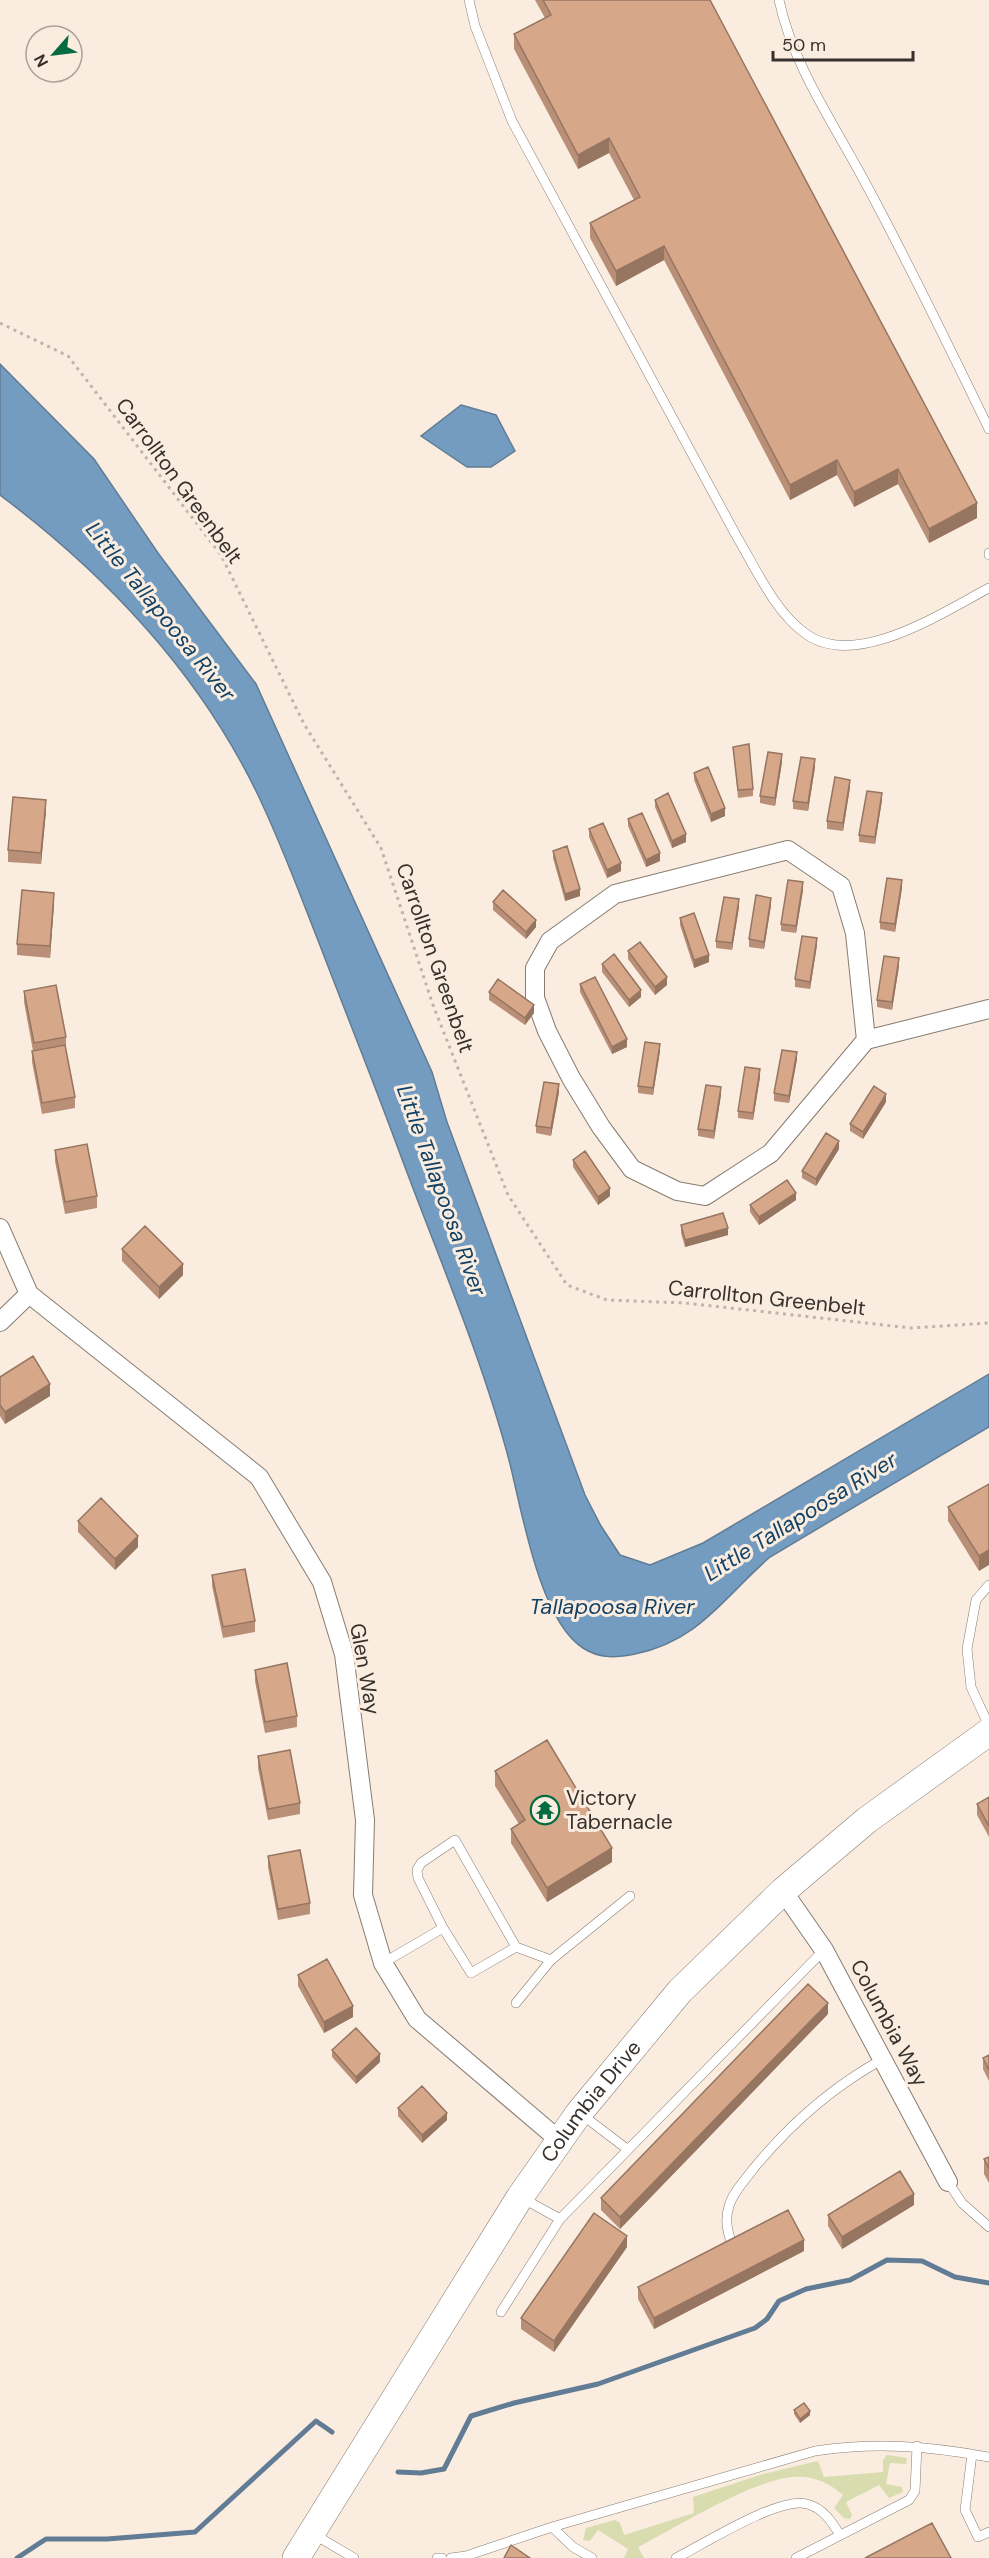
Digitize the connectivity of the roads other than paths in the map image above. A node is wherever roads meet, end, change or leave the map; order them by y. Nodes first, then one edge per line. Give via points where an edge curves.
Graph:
1 (469, 0) edge
2 (780, 0) edge
3 (989, 429) edge
4 (989, 588) edge
5 (989, 1010) edge
6 (866, 1040) junction
7 (0, 1228) edge
8 (29, 1294) junction
9 (0, 1322) edge
10 (989, 1585) edge
11 (989, 1726) edge
12 (989, 1732) edge
13 (783, 1891) junction
14 (630, 1896) dead end
15 (443, 1928) junction
16 (516, 1947) junction
17 (824, 1950) junction
18 (551, 1960) junction
19 (383, 1963) junction
20 (516, 2003) dead end
21 (883, 2059) junction
22 (579, 2113) junction
23 (559, 2140) junction
24 (627, 2149) junction
25 (948, 2182) joint
26 (520, 2197) junction
27 (560, 2219) junction
28 (989, 2227) edge
29 (741, 2237) edge
30 (731, 2242) junction
31 (721, 2247) edge
32 (501, 2312) dead end
33 (917, 2446) junction
34 (972, 2454) junction
35 (989, 2457) edge
36 (552, 2528) junction
37 (989, 2532) edge
38 (312, 2533) junction
39 (840, 2535) junction
40 (297, 2558) edge
41 (354, 2558) edge
42 (451, 2558) edge
43 (592, 2558) edge
44 (676, 2558) edge
45 (795, 2558) edge

1 - 4 lane via 475,26 512,121 775,601 806,634 838,648 916,628
2 - 3 lane via 783,18 813,88 909,265
5 - 6 street
6 - 6 street via 771,1153 705,1196 677,1191 632,1169 601,1126 547,1031 535,998 535,969 550,941 615,894 788,850 841,886 855,933
7 - 8 street, Glen Way
8 - 9 street
8 - 19 street, Glen Way via 259,1477 322,1582 344,1654 364,1820 363,1895
10 - 11 lane via 976,1600 967,1649 971,1688
12 - 13 main road, Columbia Drive via 867,1820
13 - 17 street, Columbia Way
13 - 22 main road, Columbia Drive via 680,1991
14 - 18 lane
15 - 16 lane via 471,1973
15 - 16 lane via 417,1870 421,1863 455,1840
15 - 19 lane
16 - 18 lane
17 - 21 street, Columbia Way
17 - 24 lane
18 - 20 lane
19 - 23 street, Glen Way via 417,2019
21 - 25 street, Columbia Way
21 - 30 lane via 805,2112 771,2148 729,2204 726,2224
22 - 23 main road, Columbia Drive
22 - 24 lane
23 - 26 main road, Columbia Drive
24 - 27 lane
25 - 28 lane via 962,2203
26 - 27 lane
26 - 38 main road, Columbia Drive
27 - 32 lane
29 - 30 lane
30 - 31 lane
33 - 34 lane
33 - 36 lane via 859,2445 815,2451
33 - 39 lane via 915,2491 909,2500
34 - 35 lane
34 - 37 lane via 965,2510 978,2537
36 - 42 lane
36 - 43 lane
38 - 40 main road, Columbia Drive
38 - 41 lane
39 - 44 lane via 821,2510 796,2502 776,2506
39 - 45 lane

